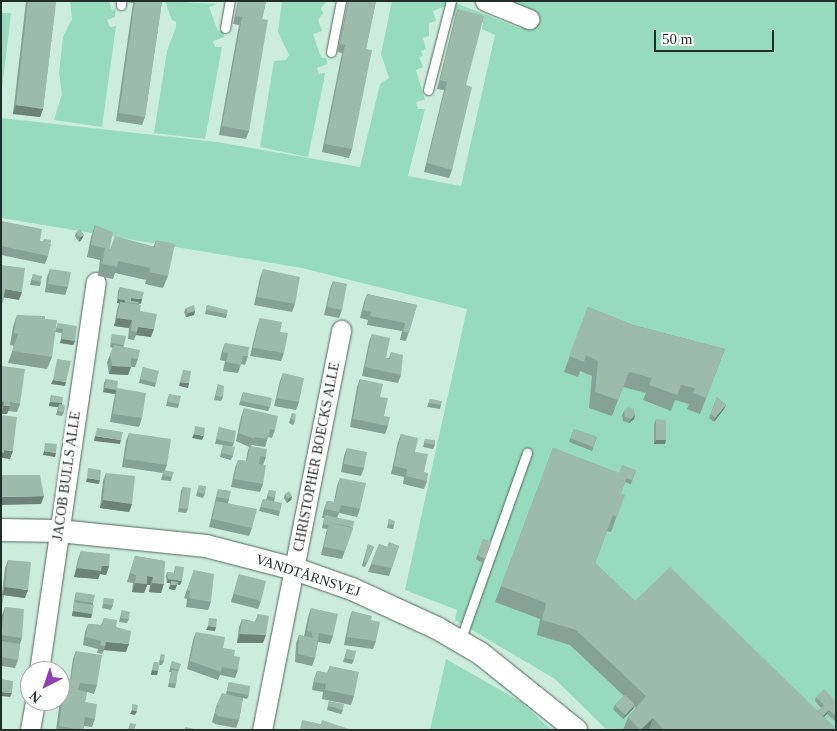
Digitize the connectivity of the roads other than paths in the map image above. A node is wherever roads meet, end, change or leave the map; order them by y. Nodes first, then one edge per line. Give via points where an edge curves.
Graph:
1 (230, 1) edge
2 (341, 1) edge
3 (451, 1) edge
4 (486, 1) edge
5 (529, 19) dead end
6 (224, 28) dead end
7 (331, 52) dead end
8 (428, 90) dead end
9 (96, 282) dead end
10 (341, 330) dead end
11 (527, 453) dead end
12 (1, 530) edge
13 (59, 530) junction
14 (295, 569) junction
15 (460, 641) junction
16 (40, 661) edge
17 (33, 711) edge
18 (30, 730) edge
19 (262, 730) edge
20 (576, 730) edge

1 - 6 lane
2 - 7 lane
3 - 8 lane
4 - 5 street
9 - 13 street, JACOB BULLS ALLE
10 - 14 street, CHRISTOPHER BOECKS ALLE
11 - 15 lane
12 - 13 street, VANDTÅRNSVEJ
13 - 14 street, VANDTÅRNSVEJ via 206,546
13 - 16 street, JACOB BULLS ALLE
14 - 15 street, VANDTÅRNSVEJ via 387,604
14 - 19 street, CHRISTOPHER BOECKS ALLE
15 - 20 street, VANDTÅRNSVEJ via 510,674
17 - 18 street

